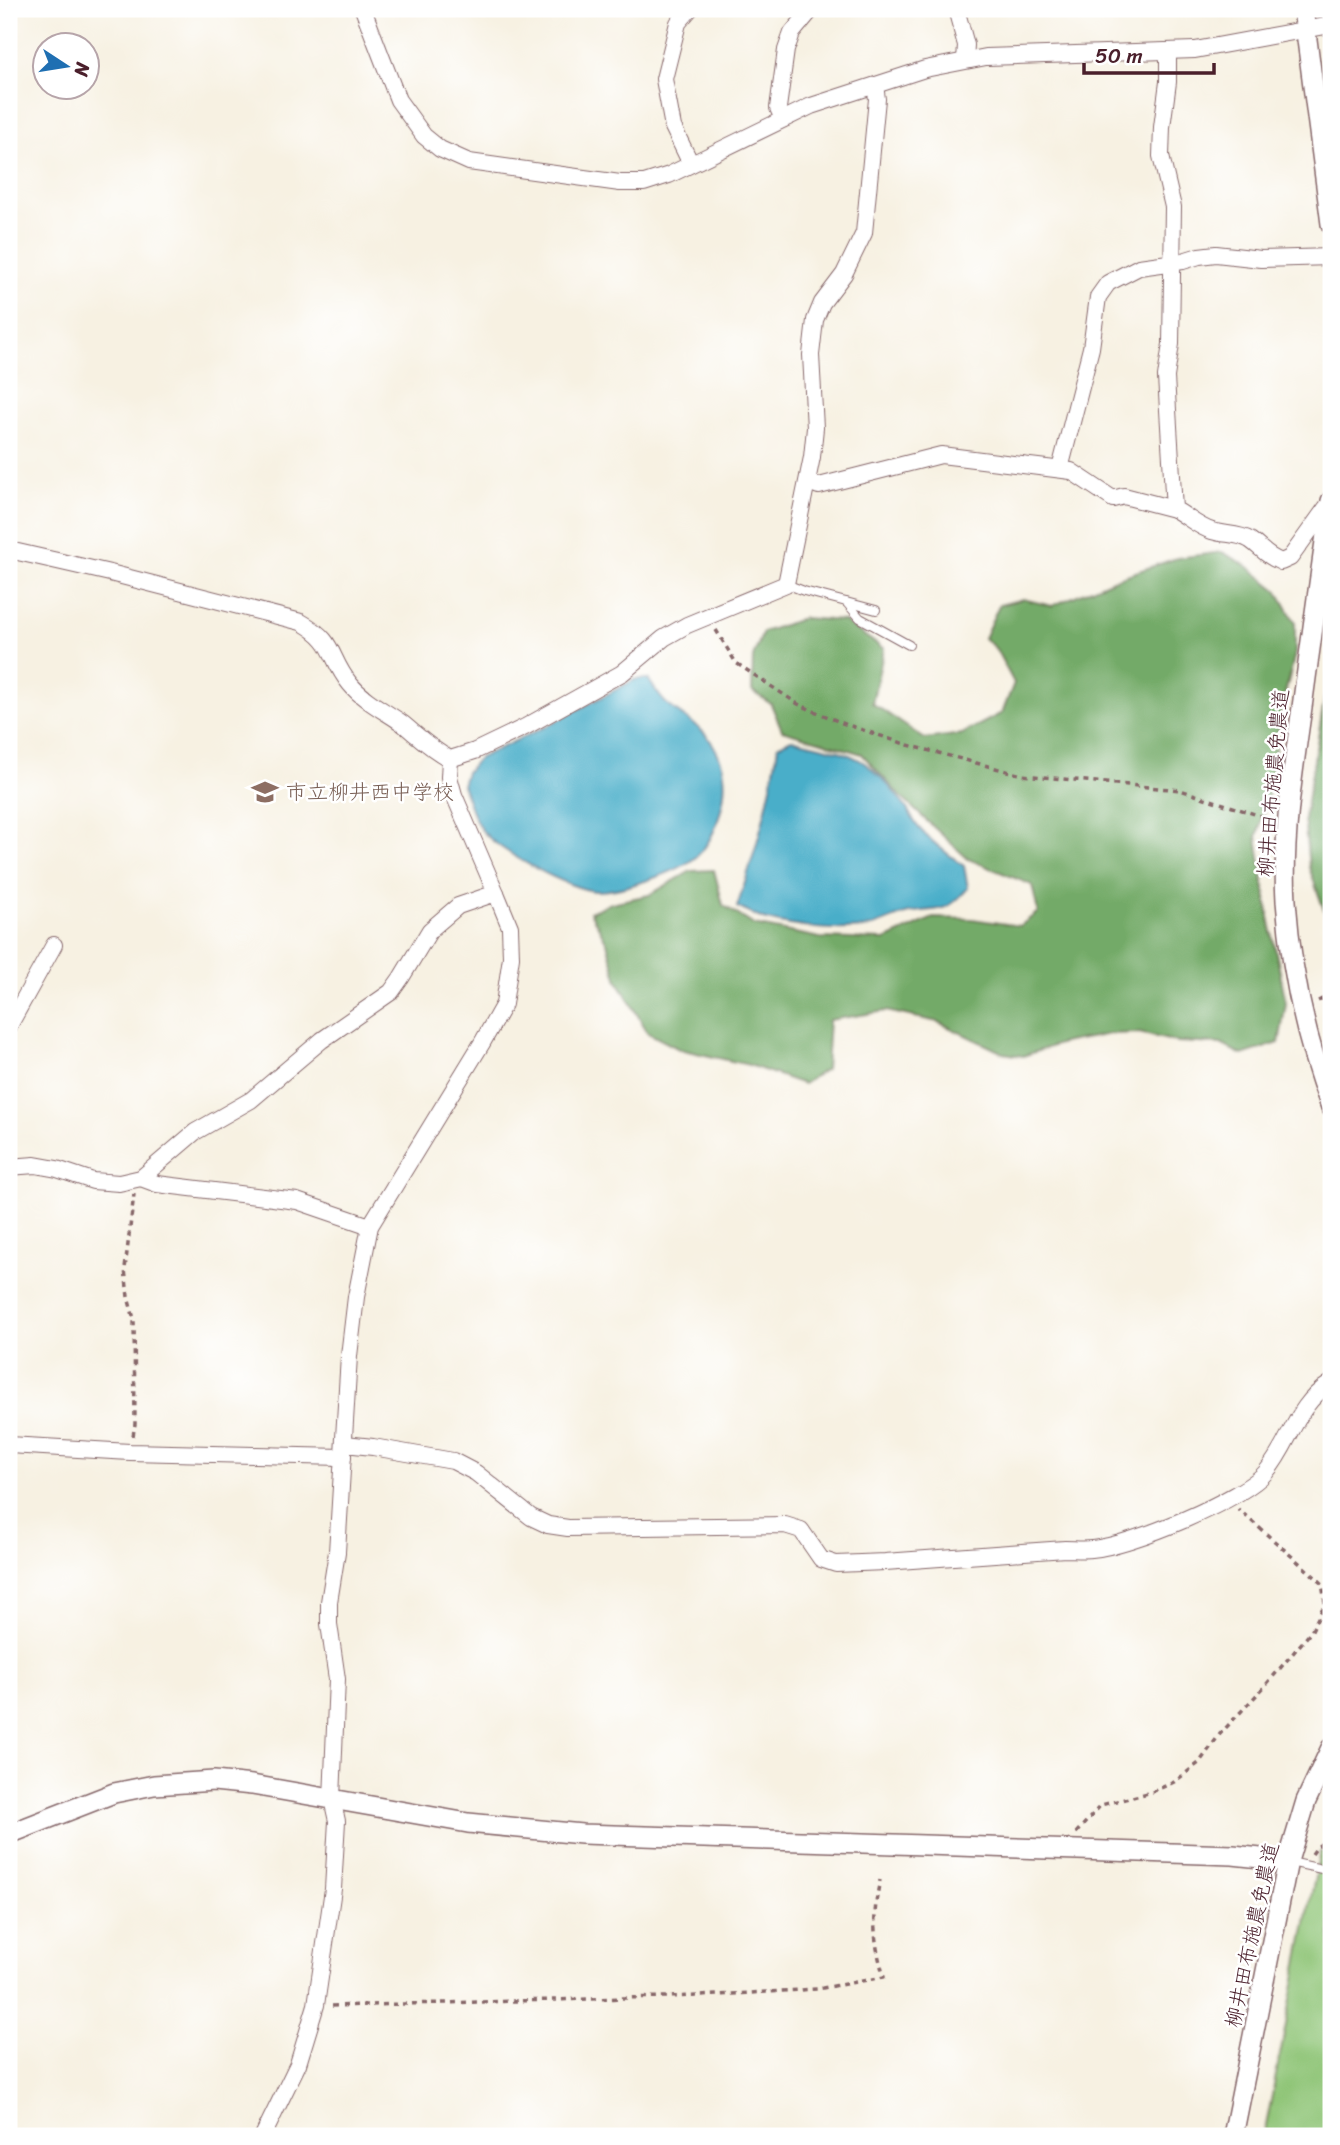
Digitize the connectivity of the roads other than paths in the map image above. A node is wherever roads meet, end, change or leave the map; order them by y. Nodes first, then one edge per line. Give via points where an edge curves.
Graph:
1 (363, 9) edge
2 (691, 9) edge
3 (813, 9) edge
4 (956, 9) edge
5 (1303, 9) edge
6 (1331, 25) edge
7 (1305, 31) junction
8 (1168, 51) junction
9 (965, 60) junction
10 (875, 86) junction
11 (783, 119) junction
12 (691, 164) junction
13 (1331, 224) edge
14 (1331, 257) edge
15 (1173, 261) junction
16 (1060, 469) junction
17 (808, 482) junction
18 (1331, 502) edge
19 (1174, 509) junction
20 (9, 550) edge
21 (786, 584) junction
22 (846, 602) junction
23 (876, 610) dead end
24 (909, 645) dead end
25 (450, 759) junction
26 (496, 893) junction
27 (54, 945) dead end
28 (9, 1026) edge
29 (1331, 1107) edge
30 (9, 1167) edge
31 (137, 1179) junction
32 (370, 1226) junction
33 (1331, 1383) edge
34 (9, 1445) edge
35 (344, 1450) junction
36 (1331, 1748) edge
37 (332, 1799) junction
38 (9, 1834) edge
39 (1296, 1863) junction
40 (1331, 1871) edge
41 (263, 2136) edge
42 (1233, 2136) edge

1 - 12 street via 398,100 424,135 469,162 620,183 644,183
2 - 12 street via 678,23 664,79 673,127
3 - 11 street via 792,33 786,50 778,108
4 - 9 street via 966,45
5 - 7 street
6 - 7 street
7 - 8 street
7 - 13 street
8 - 9 street
8 - 15 street via 1161,156 1173,207
9 - 10 street
10 - 11 street
10 - 17 street via 863,233 815,320 811,355 815,428
11 - 12 street
14 - 15 street via 1216,254
15 - 16 street via 1139,267 1108,283 1098,297 1091,348
15 - 19 street via 1166,377
16 - 17 street via 940,455 819,486
16 - 19 street via 1071,471 1113,499 1124,496
17 - 21 street
18 - 19 street via 1290,558 1281,562 1237,534 1214,532
18 - 29 street, 柳井田布施農免農道 via 1292,776 1286,856 1286,900 1297,991
20 - 25 street via 301,622 326,640 363,696
21 - 22 lane
21 - 25 street via 687,625 622,673 525,727
22 - 23 lane
22 - 24 lane via 860,618
25 - 26 street via 454,795
26 - 31 street via 458,906 429,930 391,992 321,1040 251,1100 195,1132
26 - 32 street via 510,927 512,957 504,1004
27 - 28 street
30 - 31 street via 35,1165 93,1181
31 - 32 street via 297,1201
32 - 35 street via 356,1297
33 - 35 street via 1310,1399 1265,1474 1247,1487 1183,1520 1130,1541 1092,1549 836,1564 821,1559 801,1530 785,1525 568,1528 531,1517 453,1461 373,1447
34 - 35 street via 130,1452
35 - 37 street via 329,1602 337,1679
36 - 39 street, 柳井田布施農免農道 via 1306,1801
37 - 38 street via 214,1781 155,1785 114,1793
37 - 39 street via 468,1823 582,1834 1233,1855
37 - 41 street via 337,1821 332,1889 316,2005 298,2064
39 - 40 lane
39 - 42 street, 柳井田布施農免農道

